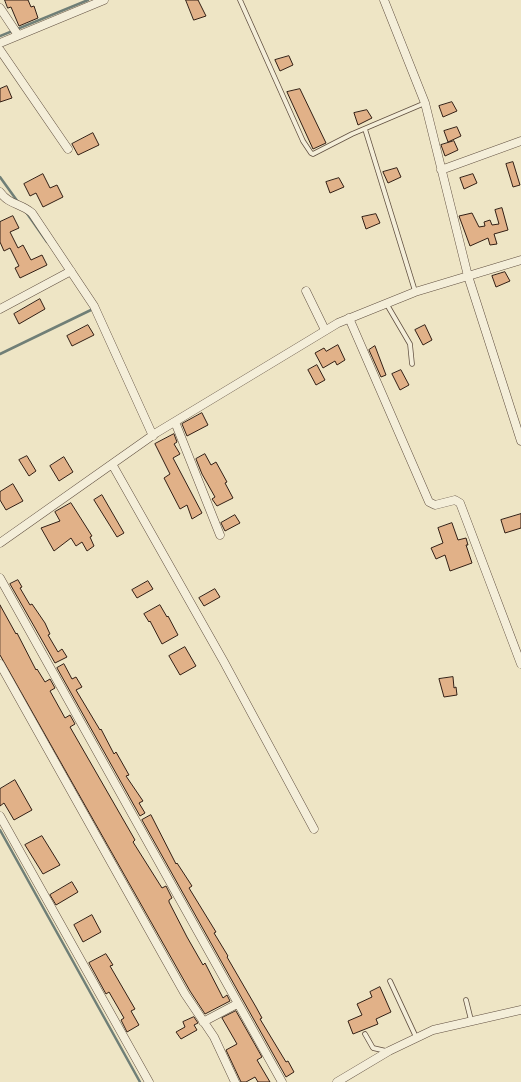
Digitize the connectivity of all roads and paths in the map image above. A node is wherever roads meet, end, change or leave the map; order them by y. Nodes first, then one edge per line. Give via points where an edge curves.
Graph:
1 (104, 0) edge
2 (240, 0) edge
3 (384, 0) edge
4 (0, 8) edge
5 (18, 36) junction
6 (0, 43) edge
7 (0, 50) edge
8 (425, 103) junction
9 (365, 129) junction
10 (521, 141) edge
11 (68, 149) dead end
12 (442, 176) junction
13 (0, 192) edge
14 (521, 260) edge
15 (71, 271) junction
16 (468, 276) junction
17 (306, 291) dead end
18 (416, 292) junction
19 (386, 303) junction
20 (0, 309) edge
21 (349, 318) junction
22 (325, 330) junction
23 (412, 364) dead end
24 (175, 422) junction
25 (153, 436) junction
26 (521, 441) edge
27 (112, 464) junction
28 (220, 535) dead end
29 (0, 543) edge
30 (0, 578) edge
31 (0, 664) edge
32 (521, 664) edge
33 (0, 816) edge
34 (314, 829) dead end
35 (390, 981) dead end
36 (466, 1000) dead end
37 (237, 1004) junction
38 (521, 1010) edge
39 (471, 1020) junction
40 (203, 1022) junction
41 (365, 1034) dead end
42 (416, 1037) junction
43 (389, 1051) junction
44 (149, 1082) edge
45 (235, 1082) edge
46 (282, 1082) edge
47 (337, 1082) edge

1 - 5 street
2 - 9 lane via 309,152 313,154
3 - 8 street
4 - 5 street
5 - 6 street
7 - 11 street
8 - 9 lane
8 - 12 street
9 - 18 lane
10 - 12 street
12 - 16 street
13 - 15 street via 10,202 32,214
14 - 16 street
15 - 20 street
15 - 25 street via 94,306
16 - 18 street
16 - 26 street
17 - 22 street
18 - 19 street
19 - 21 street
19 - 23 lane via 410,344
21 - 22 street
21 - 32 street via 428,499 433,505 455,500 460,503
22 - 24 street
24 - 25 street
24 - 28 street
25 - 27 street
27 - 29 street
27 - 34 street
30 - 37 street
31 - 40 street
33 - 44 street
35 - 42 lane
36 - 39 lane
37 - 40 street
37 - 46 street
38 - 39 street
39 - 42 street
40 - 45 street via 217,1042
41 - 43 lane via 373,1048
42 - 43 street
43 - 47 street

